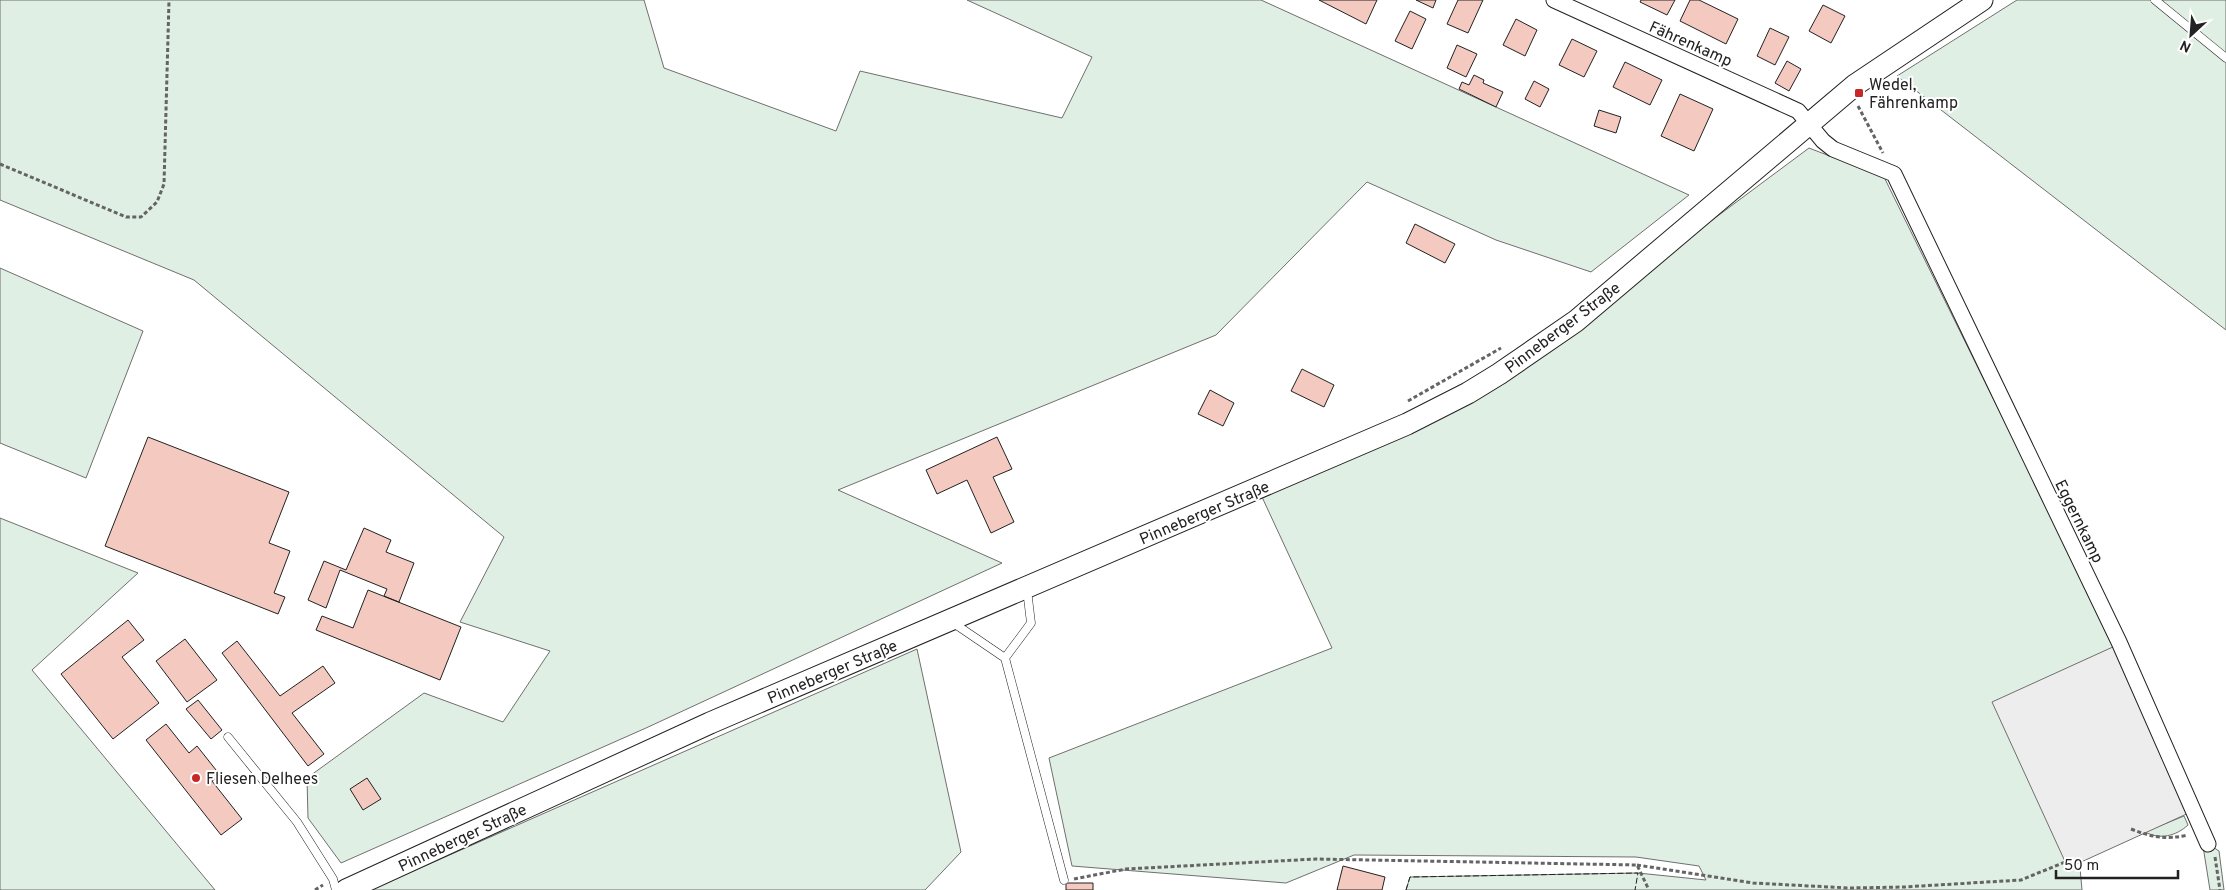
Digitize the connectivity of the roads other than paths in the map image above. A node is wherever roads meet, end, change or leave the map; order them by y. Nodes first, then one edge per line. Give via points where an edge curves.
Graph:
1 (1554, 0) edge
2 (1982, 0) edge
3 (2155, 0) edge
4 (2226, 58) edge
5 (1808, 124) junction
6 (1027, 588) junction
7 (949, 620) junction
8 (1005, 658) junction
9 (228, 737) dead end
10 (2205, 837) road end
11 (1064, 880) road end
12 (336, 890) edge
13 (346, 890) edge

1 - 5 street, Fährenkamp via 1798,111
2 - 5 main road, Pinneberger Straße via 1849,90
3 - 4 lane
5 - 6 main road, Pinneberger Straße via 1576,321 1468,393 1407,424
5 - 10 street, Eggernkamp via 1833,149 1894,174 2119,642
6 - 7 main road, Pinneberger Straße
6 - 8 lane via 1031,624
7 - 8 lane
7 - 13 main road, Pinneberger Straße via 710,723
8 - 11 lane
9 - 12 lane via 297,822 333,879

